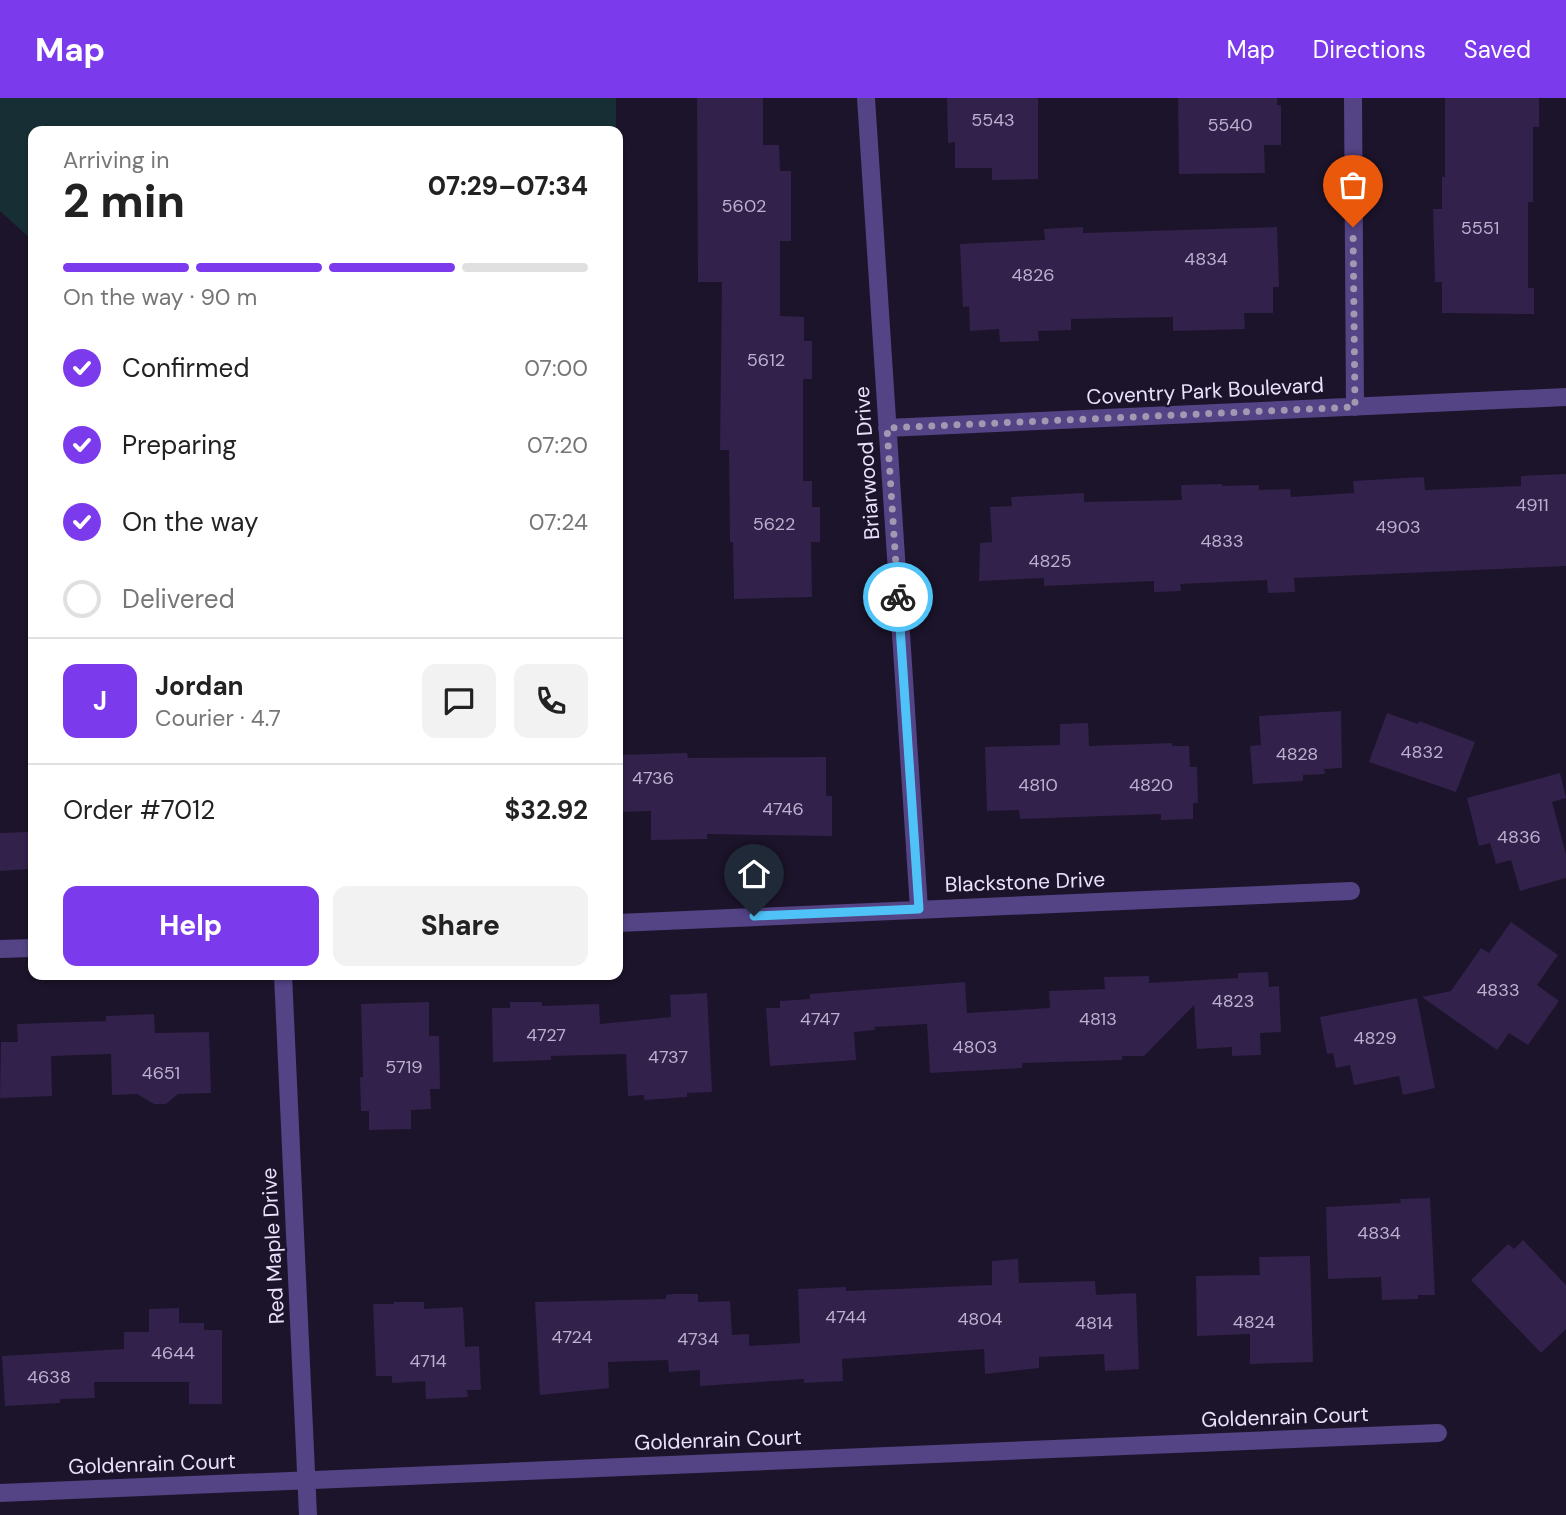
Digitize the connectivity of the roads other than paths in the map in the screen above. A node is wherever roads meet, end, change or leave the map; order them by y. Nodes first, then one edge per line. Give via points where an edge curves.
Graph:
1 (866, 98) edge
2 (1353, 98) edge
3 (1566, 397) edge
4 (1355, 407) junction
5 (887, 428) junction
6 (1351, 891) dead end
7 (919, 909) junction
8 (623, 923) edge
9 (28, 948) edge
10 (0, 949) edge
11 (284, 980) edge
12 (1438, 1433) dead end
13 (307, 1480) junction
14 (0, 1493) edge
15 (308, 1515) edge

1 - 5 street, Briarwood Drive
2 - 4 street
3 - 4 street, Coventry Park Boulevard
4 - 5 street, Coventry Park Boulevard
5 - 7 street, Briarwood Drive
6 - 7 street, Blackstone Drive
7 - 8 street, Blackstone Drive
9 - 10 street
11 - 13 street, Red Maple Drive
12 - 13 street, Goldenrain Court
13 - 14 street, Goldenrain Court
13 - 15 street, Red Maple Drive

